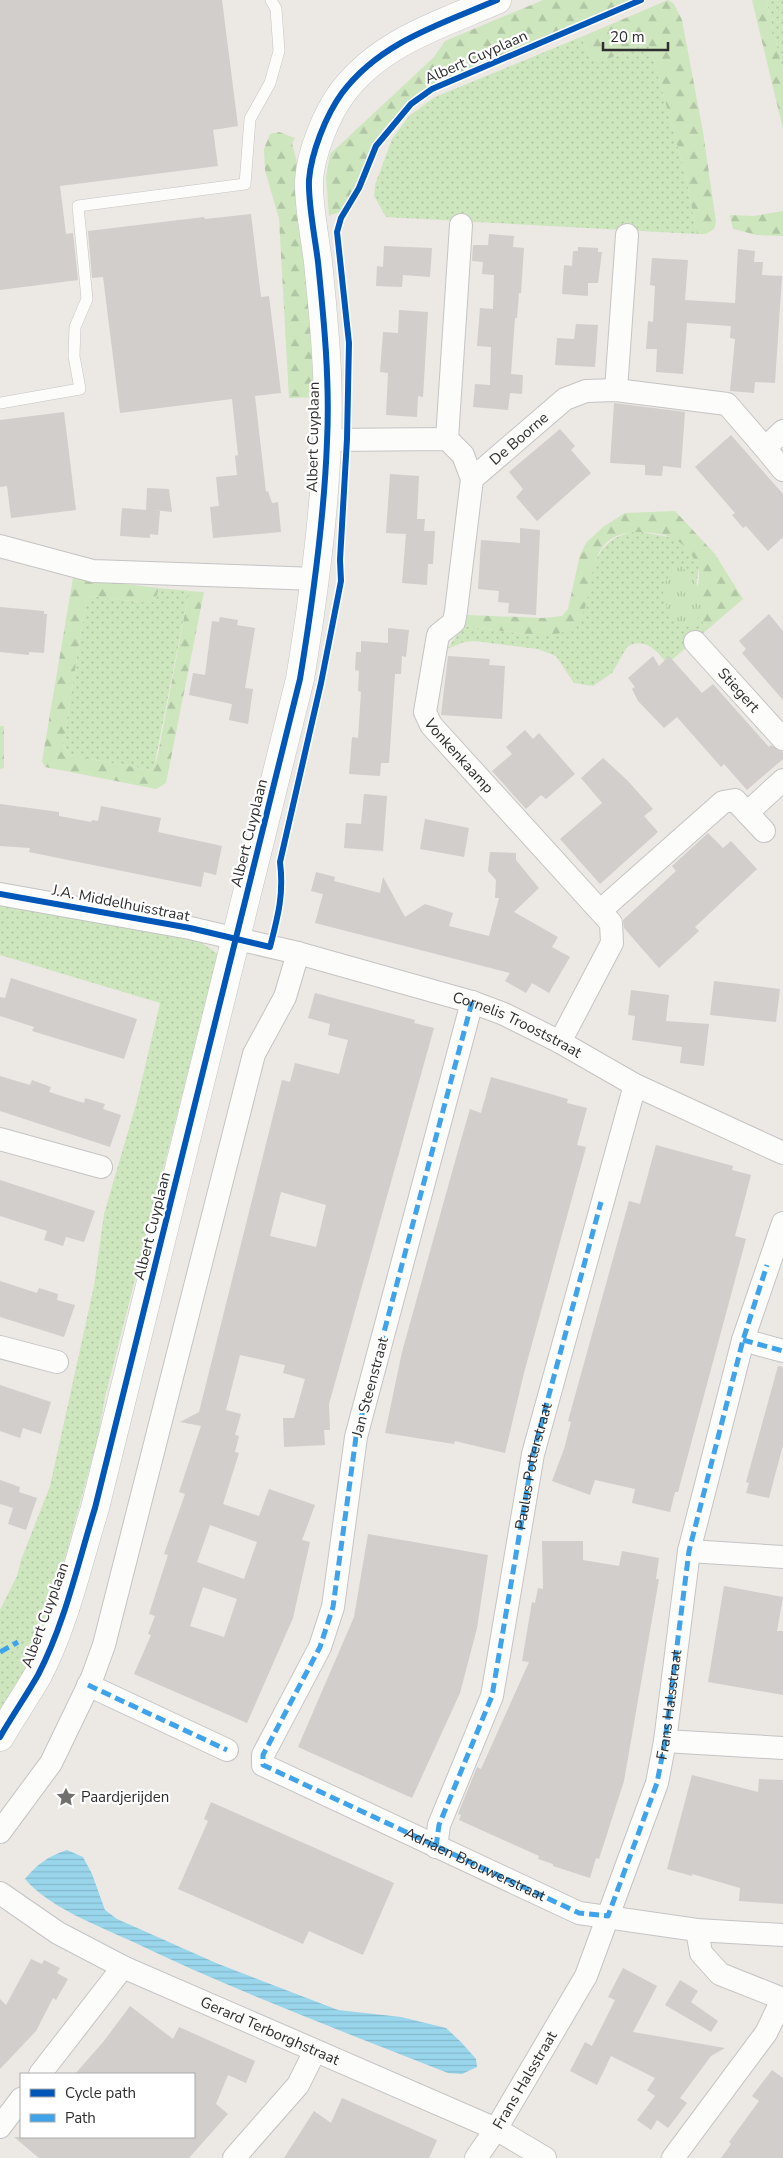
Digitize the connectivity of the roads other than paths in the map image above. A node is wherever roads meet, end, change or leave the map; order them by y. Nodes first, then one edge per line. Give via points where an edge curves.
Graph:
1 (270, 0) edge
2 (498, 0) edge
3 (461, 225) dead end
4 (627, 235) dead end
5 (616, 390) junction
6 (0, 402) edge
7 (783, 431) edge
8 (447, 439) junction
9 (328, 440) junction
10 (765, 448) junction
11 (783, 470) edge
12 (472, 479) junction
13 (0, 546) edge
14 (317, 579) junction
15 (696, 642) dead end
16 (783, 739) edge
17 (783, 780) edge
18 (747, 813) junction
19 (764, 831) dead end
20 (0, 894) edge
21 (601, 910) junction
22 (236, 941) junction
23 (298, 953) junction
24 (472, 1002) junction
25 (560, 1042) junction
26 (635, 1085) junction
27 (0, 1139) edge
28 (783, 1153) edge
29 (101, 1167) dead end
30 (783, 1222) edge
31 (743, 1340) junction
32 (0, 1347) edge
33 (783, 1351) edge
34 (57, 1362) dead end
35 (689, 1551) junction
36 (783, 1557) edge
37 (88, 1685) junction
38 (0, 1737) edge
39 (665, 1741) junction
40 (783, 1748) edge
41 (228, 1750) dead end
42 (263, 1765) joint
43 (0, 1832) edge
44 (436, 1847) junction
45 (0, 1892) edge
46 (608, 1916) junction
47 (697, 1930) junction
48 (783, 1935) edge
49 (123, 1967) junction
50 (783, 1999) edge
51 (315, 2051) junction
52 (41, 2073) edge
53 (20, 2100) edge
54 (0, 2127) edge
55 (496, 2129) junction
56 (234, 2158) edge
57 (476, 2158) edge
58 (544, 2158) edge
59 (673, 2158) edge

1 - 6 lane via 276,10 278,51 270,83 250,120 245,184 78,206 87,298 75,327 74,356 80,389
2 - 9 street, Albert Cuyplaan via 380,54 341,94 323,127 309,180 326,342
3 - 8 street
4 - 5 street
5 - 10 street, De Boorne via 727,404
5 - 12 street, De Boorne via 586,391 566,399
7 - 10 street
8 - 9 street
8 - 12 street, De Boorne via 463,455
9 - 14 street, Albert Cuyplaan
10 - 11 street, De Boorne
12 - 21 street, Vonkenkaamp via 454,622 438,635 425,712 431,725
13 - 14 street via 93,571
14 - 22 street, Albert Cuyplaan via 300,678
15 - 16 street, Stiegert
17 - 18 street
18 - 19 street
18 - 21 street via 735,800 723,802
20 - 22 street, J.A. Middelhuisstraat via 190,928
21 - 25 street, Vonkenkaamp via 611,923 612,943
22 - 23 street, Cornelis Trooststraat
22 - 38 street, Albert Cuyplaan via 95,1508 63,1612 38,1675
23 - 24 street, Cornelis Trooststraat
23 - 37 street via 285,997 254,1054 104,1645
24 - 25 street, Cornelis Trooststraat
24 - 42 street, Jan Steenstraat via 356,1437 333,1606 320,1647 262,1755
25 - 26 street, Cornelis Trooststraat
26 - 28 street, Cornelis Trooststraat
26 - 44 street, Paulus Potterstraat via 534,1454 492,1696 439,1825
27 - 29 street
30 - 31 street, Frans Halsstraat
31 - 33 street
31 - 35 street, Frans Halsstraat
32 - 34 street
35 - 36 street
35 - 39 street, Frans Halsstraat
37 - 41 street
37 - 43 street via 51,1763
39 - 40 street
39 - 46 street, Frans Halsstraat via 657,1783
42 - 44 street, Adriaen Brouwerstraat
44 - 46 street, Adriaen Brouwerstraat via 579,1913
45 - 49 street, Gerard Terborghstraat via 58,1933
46 - 47 street, Adriaen Brouwerstraat
46 - 55 street, Frans Halsstraat via 586,1976
47 - 48 street, Adriaen Brouwerstraat
47 - 50 street via 701,1953 720,1974
49 - 51 street, Gerard Terborghstraat
49 - 52 street
50 - 59 street via 766,2033
51 - 55 street, Gerard Terborghstraat
51 - 56 street via 298,2085
53 - 54 street
55 - 57 street, Frans Halsstraat
55 - 58 street, Gerard Terborghstraat

